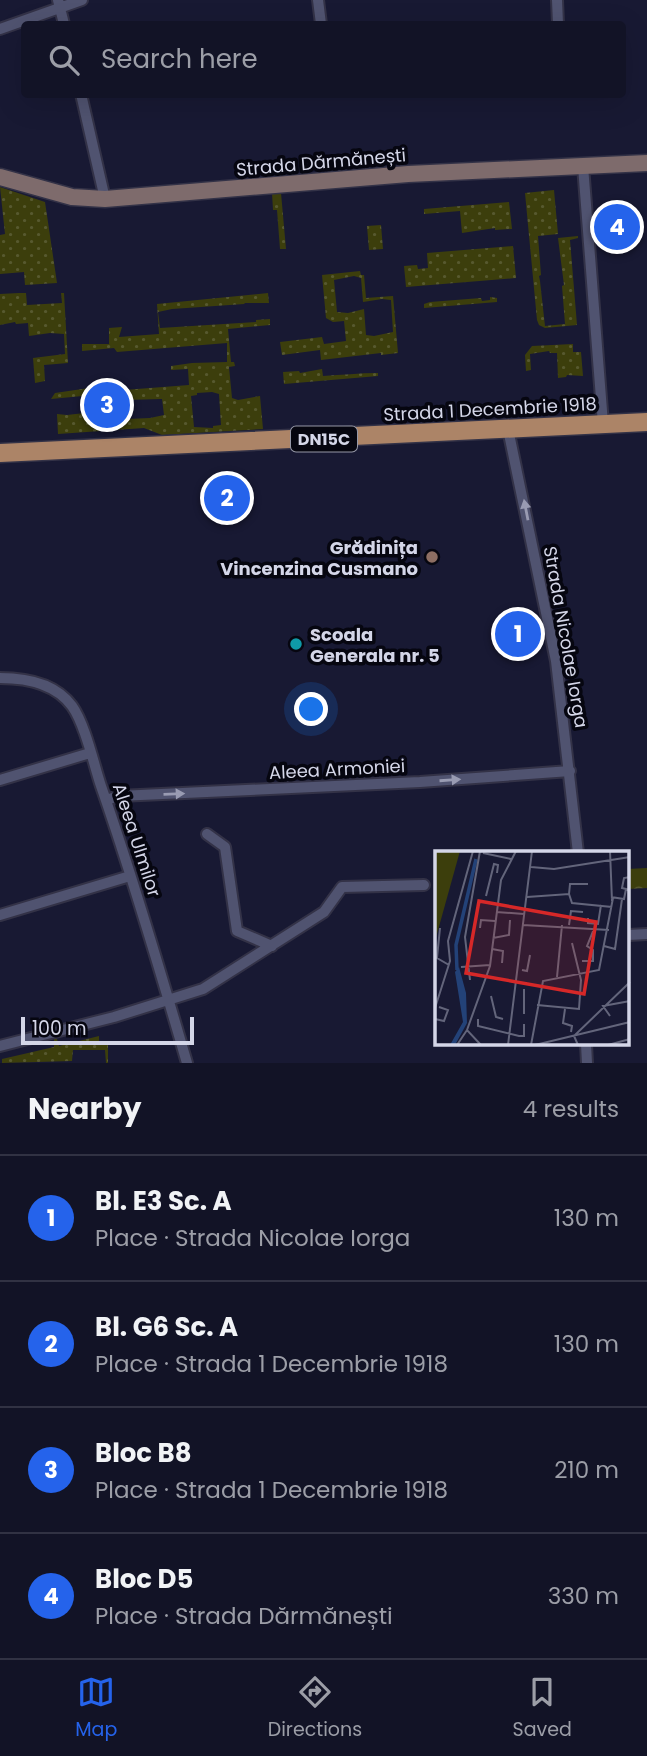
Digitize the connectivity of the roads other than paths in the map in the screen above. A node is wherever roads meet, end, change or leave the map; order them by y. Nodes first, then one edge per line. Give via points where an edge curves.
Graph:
1 (82, 0) edge
2 (318, 0) edge
3 (557, 0) edge
4 (59, 4) edge
5 (63, 21) edge
6 (321, 21) edge
7 (558, 21) edge
8 (0, 29) edge
9 (82, 98) edge
10 (647, 163) edge
11 (583, 166) junction
12 (0, 177) edge
13 (106, 199) junction
14 (647, 422) edge
15 (603, 424) junction
16 (508, 429) junction
17 (0, 453) edge
18 (0, 678) edge
19 (90, 753) junction
20 (570, 771) junction
21 (0, 780) edge
22 (106, 800) junction
23 (208, 834) dead end
24 (578, 851) edge
25 (130, 876) junction
26 (424, 884) dead end
27 (0, 915) edge
28 (272, 946) junction
29 (169, 1001) junction
30 (0, 1046) edge
31 (187, 1063) edge

1 - 4 street
2 - 6 street
3 - 7 street
4 - 5 street
4 - 8 street
9 - 13 street
10 - 11 street, Strada Dărmănești
11 - 13 street, Strada Dărmănești via 408,174
11 - 15 street
12 - 13 street, Strada Dărmănești via 72,197
14 - 15 main road, Strada 1 Decembrie 1918 / DN15C
15 - 16 main road, Strada 1 Decembrie 1918 / DN15C
16 - 17 main road, Strada 1 Decembrie 1918 / DN15C
20 -> 16 street, Strada Nicolae Iorga via 556,661
18 - 19 street, Aleea Ulmilor via 37,682 58,693 77,715
19 - 21 street
19 - 22 street, Aleea Ulmilor
22 -> 20 street, Aleea Armoniei
20 - 24 street, Strada Nicolae Iorga
22 - 25 street, Aleea Ulmilor
23 - 28 street via 225,847 237,931
25 - 27 street
25 - 29 street, Aleea Ulmilor
26 - 28 street via 342,887 324,912
28 - 29 street via 217,983
29 - 30 street
29 - 31 street, Aleea Ulmilor

